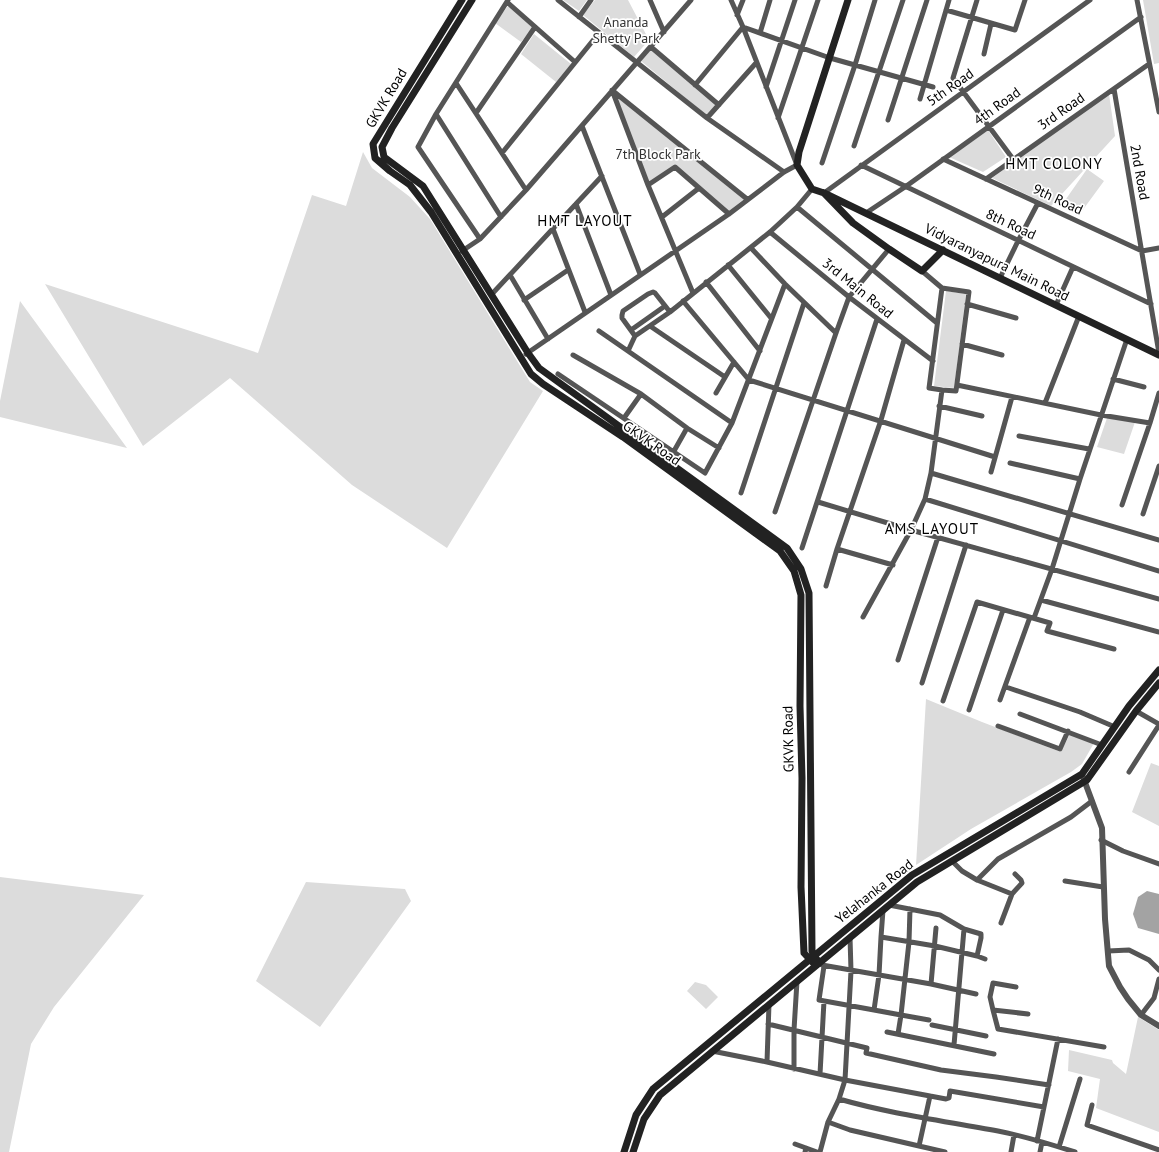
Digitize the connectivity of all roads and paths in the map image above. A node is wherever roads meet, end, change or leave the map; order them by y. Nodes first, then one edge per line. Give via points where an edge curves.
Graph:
1 (462, 0) edge
2 (472, 0) edge
3 (558, 0) edge
4 (591, 0) edge
5 (650, 0) edge
6 (731, 0) edge
7 (743, 0) edge
8 (770, 0) edge
9 (795, 0) edge
10 (818, 0) edge
11 (848, 0) edge
12 (875, 0) edge
13 (903, 0) edge
14 (926, 0) edge
15 (949, 0) edge
16 (977, 0) edge
17 (1025, 0) edge
18 (1090, 0) edge
19 (1137, 0) edge
20 (507, 1) edge
21 (689, 1) edge
22 (946, 10) junction
23 (737, 15) junction
24 (579, 17) junction
25 (971, 18) junction
26 (1141, 18) junction
27 (991, 24) junction
28 (535, 27) junction
29 (743, 27) junction
30 (599, 32) junction
31 (664, 32) junction
32 (760, 33) junction
33 (781, 41) junction
34 (651, 47) junction
35 (802, 48) junction
36 (984, 54) dead end
37 (830, 58) junction
38 (576, 62) junction
39 (637, 63) junction
40 (756, 63) junction
41 (1149, 64) junction
42 (855, 65) junction
43 (879, 72) junction
44 (901, 78) junction
45 (456, 83) junction
46 (695, 85) junction
47 (924, 85) junction
48 (766, 87) junction
49 (933, 87) dead end
50 (1114, 89) junction
51 (612, 90) junction
52 (965, 92) junction
53 (1157, 94) edge
54 (920, 99) dead end
55 (719, 105) junction
56 (1159, 112) edge
57 (476, 113) junction
58 (436, 114) junction
59 (707, 118) junction
60 (778, 118) junction
61 (888, 120) dead end
62 (582, 126) junction
63 (989, 126) junction
64 (854, 146) dead end
65 (502, 153) junction
66 (943, 159) junction
67 (1013, 159) junction
68 (822, 163) dead end
69 (797, 165) junction
70 (861, 165) junction
71 (784, 172) junction
72 (602, 176) junction
73 (986, 179) junction
74 (648, 185) junction
75 (905, 187) junction
76 (699, 188) junction
77 (812, 189) junction
78 (526, 190) junction
79 (824, 193) junction
80 (747, 199) junction
81 (1038, 203) junction
82 (576, 204) junction
83 (797, 208) junction
84 (866, 213) junction
85 (729, 214) junction
86 (501, 217) junction
87 (662, 217) junction
88 (443, 225) junction
89 (553, 229) junction
90 (770, 232) junction
91 (480, 239) junction
92 (1018, 240) junction
93 (751, 248) junction
94 (1159, 248) edge
95 (889, 249) junction
96 (675, 250) junction
97 (943, 250) junction
98 (1142, 251) junction
99 (460, 252) junction
100 (728, 265) junction
101 (1073, 267) junction
102 (872, 269) junction
103 (568, 270) junction
104 (922, 271) junction
105 (640, 274) junction
106 (510, 275) junction
107 (1000, 278) junction
108 (706, 282) junction
109 (785, 284) junction
110 (942, 288) junction
111 (693, 292) junction
112 (492, 294) junction
113 (611, 295) junction
114 (849, 297) junction
115 (524, 300) junction
116 (683, 301) junction
117 (804, 303) junction
118 (967, 304) junction
119 (1151, 304) junction
120 (1056, 305) junction
121 (665, 306) junction
122 (585, 312) junction
123 (670, 312) junction
124 (1079, 316) junction
125 (771, 318) junction
126 (1016, 318) dead end
127 (877, 319) junction
128 (937, 323) junction
129 (650, 326) junction
130 (631, 330) junction
131 (599, 331) dead end
132 (836, 333) junction
133 (635, 336) junction
134 (548, 339) junction
135 (1127, 339) junction
136 (904, 340) junction
137 (962, 344) junction
138 (628, 351) junction
139 (760, 351) junction
140 (528, 353) junction
141 (1159, 354) edge
142 (573, 355) dead end
143 (1002, 355) dead end
144 (520, 357) junction
145 (734, 362) junction
146 (933, 362) junction
147 (558, 374) dead end
148 (725, 378) junction
149 (1113, 379) junction
150 (749, 380) junction
151 (957, 385) junction
152 (1144, 387) dead end
153 (776, 388) junction
154 (942, 390) junction
155 (716, 393) dead end
156 (1159, 393) edge
157 (641, 394) junction
158 (1012, 397) junction
159 (814, 400) junction
160 (1045, 403) junction
161 (940, 406) junction
162 (847, 410) junction
163 (1101, 415) junction
164 (982, 416) dead end
165 (624, 418) junction
166 (881, 420) junction
167 (732, 423) junction
168 (1150, 423) junction
169 (687, 428) junction
170 (1019, 436) dead end
171 (935, 438) junction
172 (719, 448) junction
173 (1089, 450) junction
174 (674, 451) junction
175 (995, 457) junction
176 (1010, 463) dead end
177 (1159, 466) edge
178 (991, 472) dead end
179 (931, 473) junction
180 (1080, 479) junction
181 (741, 493) dead end
182 (925, 500) junction
183 (818, 502) junction
184 (1122, 505) dead end
185 (775, 512) dead end
186 (850, 512) junction
187 (1069, 514) junction
188 (1143, 514) dead end
189 (911, 530) junction
190 (938, 537) junction
191 (1061, 540) junction
192 (1159, 540) edge
193 (966, 545) junction
194 (802, 548) dead end
195 (838, 549) junction
196 (892, 565) junction
197 (1052, 569) junction
198 (1159, 571) edge
199 (826, 586) dead end
200 (1159, 599) edge
201 (1042, 600) junction
202 (1003, 610) junction
203 (863, 618) dead end
204 (1032, 618) junction
205 (1159, 632) edge
206 (1114, 649) dead end
207 (898, 660) dead end
208 (1159, 670) edge
209 (922, 683) dead end
210 (1159, 683) edge
211 (1006, 687) junction
212 (1000, 700) dead end
213 (943, 701) dead end
214 (969, 710) dead end
215 (1136, 711) junction
216 (1020, 714) dead end
217 (1159, 725) edge
218 (998, 726) dead end
219 (1115, 727) junction
220 (1068, 731) junction
221 (1102, 745) junction
222 (1129, 772) dead end
223 (1082, 774) junction
224 (1085, 781) junction
225 (1092, 801) junction
226 (1102, 840) junction
227 (952, 861) junction
228 (1159, 864) edge
229 (1015, 874) dead end
230 (977, 880) junction
231 (1065, 881) dead end
232 (1103, 887) junction
233 (1012, 894) junction
234 (886, 908) junction
235 (910, 909) junction
236 (1001, 923) dead end
237 (936, 928) dead end
238 (964, 929) junction
239 (850, 937) junction
240 (881, 937) junction
241 (909, 942) junction
242 (935, 946) junction
243 (1108, 951) junction
244 (962, 952) junction
245 (976, 956) junction
246 (985, 959) dead end
247 (817, 962) junction
248 (1159, 970) edge
249 (851, 971) junction
250 (879, 975) junction
251 (1159, 979) edge
252 (906, 980) junction
253 (797, 981) junction
254 (931, 984) junction
255 (1016, 987) dead end
256 (959, 991) junction
257 (976, 994) dead end
258 (824, 1001) junction
259 (769, 1004) junction
260 (849, 1005) junction
261 (874, 1010) junction
262 (993, 1010) junction
263 (1028, 1014) dead end
264 (902, 1015) junction
265 (1141, 1015) junction
266 (768, 1024) junction
267 (1159, 1026) edge
268 (794, 1030) junction
269 (956, 1030) junction
270 (887, 1032) dead end
271 (898, 1034) junction
272 (821, 1036) junction
273 (986, 1036) dead end
274 (1058, 1039) junction
275 (847, 1042) junction
276 (954, 1045) junction
277 (1104, 1047) dead end
278 (712, 1051) junction
279 (994, 1054) dead end
280 (767, 1062) junction
281 (794, 1069) junction
282 (820, 1074) junction
283 (1080, 1079) dead end
284 (845, 1080) junction
285 (1049, 1085) junction
286 (930, 1096) junction
287 (840, 1099) junction
288 (1092, 1105) dead end
289 (1044, 1107) junction
290 (926, 1118) junction
291 (828, 1122) junction
292 (1014, 1135) junction
293 (1039, 1142) junction
294 (795, 1144) dead end
295 (919, 1146) junction
296 (1059, 1147) junction
297 (805, 1150) edge
298 (1159, 1150) edge
299 (1068, 1151) edge
300 (624, 1152) edge
301 (633, 1152) edge
302 (817, 1152) edge
303 (820, 1152) edge
304 (945, 1152) edge
305 (1011, 1152) edge
306 (1040, 1152) edge
307 (1075, 1152) edge

1 - 88 main road, GKVK Road via 373,144 375,158 410,185
2 - 88 main road, GKVK Road via 382,147 384,157 423,186
3 - 24 street
4 - 24 street
5 - 31 street
6 - 23 street
7 - 23 street
8 - 32 street
9 - 33 street
10 - 35 street
11 - 37 main road
12 - 42 street
13 - 43 street
14 - 44 street
15 - 22 street
16 - 25 street
17 - 27 street via 1015,30
18 - 52 street, 5th Road
19 - 26 street
20 - 28 street
20 - 45 street
21 - 31 street
22 - 25 street
22 - 47 street
23 - 29 street
24 - 30 street
25 - 27 street
25 - 52 street via 953,78
26 - 41 street
26 - 63 street, 4th Road
27 - 36 street
28 - 38 street
28 - 57 street
29 - 32 street
29 - 40 street
29 - 46 street
30 - 38 street
30 - 39 street
31 - 34 street
32 - 33 street
33 - 35 street
33 - 48 street
34 - 39 street
34 - 46 street
35 - 37 street
35 - 60 street
37 - 42 street
37 - 69 main road
38 - 65 street
39 - 51 street
39 - 59 street
40 - 48 street
40 - 55 street
41 - 50 street, 3rd Road
41 - 53 street
42 - 43 street
42 - 68 street
43 - 44 street
43 - 64 street
44 - 47 street
44 - 61 street
45 - 57 street
45 - 58 street
46 - 55 street
47 - 49 street
47 - 54 street
48 - 60 street
50 - 67 street, 3rd Road
50 - 98 street, 2nd Road
51 - 62 street
51 - 74 street
51 - 80 street
52 - 63 street
52 - 70 street, 5th Road
53 - 56 street
55 - 59 street
57 - 65 street
58 - 86 street
58 - 91 street via 418,147
59 - 71 street
60 - 69 street
62 - 72 street
62 - 78 street
63 - 66 street, 4th Road
63 - 67 street
65 - 78 street
66 - 73 street, 9th Road
66 - 75 street, 4th Road
67 - 73 street, 3rd Road
69 - 71 street
69 - 77 main road
70 - 75 street, 8th Road
70 - 79 street, 5th Road
71 - 80 street
72 - 82 street
72 - 105 street
73 - 81 street, 9th Road
74 - 76 street via 675,167
74 - 87 street
75 - 84 street, 4th Road
75 - 92 street, 8th Road
76 - 85 street
76 - 87 street
77 - 79 main road, Vidyaranyapura Main Road
77 - 83 street
78 - 86 street
79 - 84 main road, Vidyaranyapura Main Road
79 - 95 main road via 853,223
80 - 85 street
81 - 92 street
81 - 98 street, 9th Road
82 - 89 street
82 - 113 street
83 - 90 street
83 - 102 street
84 - 97 main road, Vidyaranyapura Main Road
85 - 96 street
86 - 91 street
87 - 96 street
88 - 99 main road, GKVK Road
89 - 103 street
89 - 106 street
90 - 93 street
90 - 114 street, 3rd Main Road
91 - 99 street
92 - 101 street, 8th Road
92 - 107 street
93 - 100 street
93 - 109 street
94 - 98 street
95 - 102 street
95 - 104 main road
96 - 105 street
96 - 111 street
97 - 104 main road
97 - 107 main road, Vidyaranyapura Main Road
98 - 119 street, 2nd Road
99 - 112 main road, GKVK Road
99 - 144 main road, GKVK Road
100 - 108 street
100 - 125 street
101 - 119 street, 8th Road
101 - 120 street
102 - 114 street
102 - 128 street
103 - 115 street
103 - 122 street
104 - 110 street
105 - 113 street
106 - 112 street
106 - 115 street
107 - 120 main road, Vidyaranyapura Main Road
108 - 111 street
108 - 139 street
109 - 117 street
109 - 125 street
110 - 118 street via 969,292
110 - 128 street
111 - 116 street
112 - 140 main road, GKVK Road
113 - 122 street
114 - 127 street, 3rd Main Road
114 - 132 street
115 - 134 street
116 - 123 street
116 - 145 street
117 - 132 street
117 - 153 street
118 - 126 street
118 - 137 street
119 - 141 street, 2nd Road
120 - 124 main road, Vidyaranyapura Main Road
121 - 123 street
121 - 130 street
121 - 130 street via 653,292 623,311 622,318
122 - 134 street
123 - 129 street
124 - 135 main road, Vidyaranyapura Main Road
124 - 160 street
125 - 139 street
127 - 136 street, 3rd Main Road
127 - 162 street
128 - 146 street
129 - 133 street
129 - 148 street
130 - 133 street
131 - 138 street
132 - 159 street
133 - 138 street
134 - 140 street
135 - 141 main road, Vidyaranyapura Main Road
135 - 149 street
136 - 146 street, 3rd Main Road
136 - 166 street
137 - 143 street
137 - 151 street
138 - 167 street
139 - 150 street
140 - 144 street
140 - 247 main road, GKVK Road via 539,368 786,548 801,569 809,593 812,951
142 - 157 street
144 - 247 main road, GKVK Road via 531,374 543,384 622,437 780,552 794,571 801,595 801,887 804,953
145 - 148 street
145 - 150 street
146 - 154 street via 929,388
147 - 165 street
148 - 155 street
149 - 152 street
149 - 163 street
150 - 153 street
150 - 167 street
151 - 154 street via 956,391
151 - 158 street
153 - 159 street
153 - 181 street
154 - 161 street
156 - 168 street
157 - 165 street
157 - 169 street
158 - 160 street
158 - 175 street
159 - 162 street
159 - 185 street
160 - 163 street
161 - 164 street
161 - 171 street
162 - 166 street
162 - 183 street
163 - 168 street
163 - 173 street
165 - 174 street
166 - 171 street
166 - 186 street
167 - 172 street
168 - 184 street
169 - 172 street
169 - 174 street
170 - 173 street
171 - 175 street
171 - 179 street
172 - 174 street via 705,473
173 - 180 street
175 - 178 street
176 - 180 street
177 - 188 street
179 - 182 street
179 - 187 street
180 - 187 street
182 - 189 street
182 - 191 street
183 - 186 street
183 - 194 street
186 - 189 street
186 - 195 street
187 - 191 street
187 - 192 street
189 - 190 street
189 - 196 street
190 - 193 street
190 - 207 street
191 - 197 street
191 - 198 street
193 - 197 street
193 - 209 street
195 - 196 street
195 - 199 street
196 - 203 street
197 - 200 street
197 - 201 street
201 - 204 street
201 - 205 street
202 - 204 street
202 - 213 street via 977,602
202 - 214 street
204 - 206 street via 1050,623 1047,631
204 - 211 street
208 - 219 main road, Yelahanka Road
210 - 215 main road, Yelahanka Road
211 - 212 street
211 - 219 street via 1080,712
215 - 217 street
215 - 224 main road, Yelahanka Road
216 - 220 street
217 - 222 street
218 - 220 street via 1060,749
219 - 221 main road, Yelahanka Road
220 - 221 street
221 - 223 main road, Yelahanka Road
223 - 224 street
223 - 247 main road, Yelahanka Road via 912,875
224 - 225 street
224 - 227 main road, Yelahanka Road
225 - 226 street via 1102,828
225 - 230 street via 1072,817 998,859
226 - 228 street via 1123,852
226 - 232 street
227 - 230 street
227 - 234 main road, Yelahanka Road via 917,882
229 - 233 street via 1022,883
230 - 233 street
231 - 232 street
232 - 243 street
233 - 236 street
234 - 235 street
234 - 239 main road, Yelahanka Road
234 - 240 street
235 - 238 street via 940,915
235 - 241 street
237 - 242 street
238 - 244 street
238 - 245 street via 980,934
239 - 247 main road, Yelahanka Road
239 - 249 street
240 - 241 street
240 - 250 street
241 - 242 street
241 - 252 street
242 - 244 street
242 - 254 street
243 - 248 street via 1129,950 1149,960
243 - 265 street via 1112,973
244 - 245 street
244 - 256 street
245 - 246 street
247 - 249 street
247 - 253 main road, Yelahanka Road
247 - 258 street via 819,1000
247 - 300 main road, Yelahanka Road via 653,1089 636,1115
249 - 250 street
249 - 260 street
250 - 252 street
250 - 261 street
251 - 265 street via 1154,998
252 - 254 street
252 - 264 street
253 - 259 main road, Yelahanka Road
253 - 268 street
254 - 256 street
255 - 262 street via 993,983 990,997
256 - 257 street
256 - 269 street
258 - 260 street
258 - 272 street
259 - 266 street
259 - 278 main road, Yelahanka Road
260 - 261 street
260 - 275 street
261 - 264 street
262 - 263 street
262 - 274 street via 998,1029
264 - 269 street
264 - 271 street
265 - 267 street
266 - 268 street
266 - 280 street
268 - 272 street
268 - 281 street
269 - 273 street
269 - 276 street
270 - 271 street
271 - 276 street
272 - 275 street
272 - 282 street
274 - 277 street
274 - 285 street
275 - 284 street
275 - 285 street via 867,1048 866,1053 941,1070
276 - 279 street
278 - 280 street
278 - 301 main road, Yelahanka Road via 660,1095 644,1119
280 - 281 street
281 - 282 street
282 - 284 street
283 - 296 street
284 - 286 street
284 - 287 street
285 - 289 street
286 - 289 street via 948,1099 950,1091
286 - 290 street
287 - 290 street
287 - 291 street
288 - 298 street via 1087,1125
289 - 293 street
290 - 292 street
290 - 295 street
291 - 295 street via 850,1130
291 - 303 street
292 - 293 street
292 - 305 street
293 - 296 street
293 - 306 street
294 - 297 street
295 - 304 street
296 - 299 street
297 - 302 street
299 - 307 street

